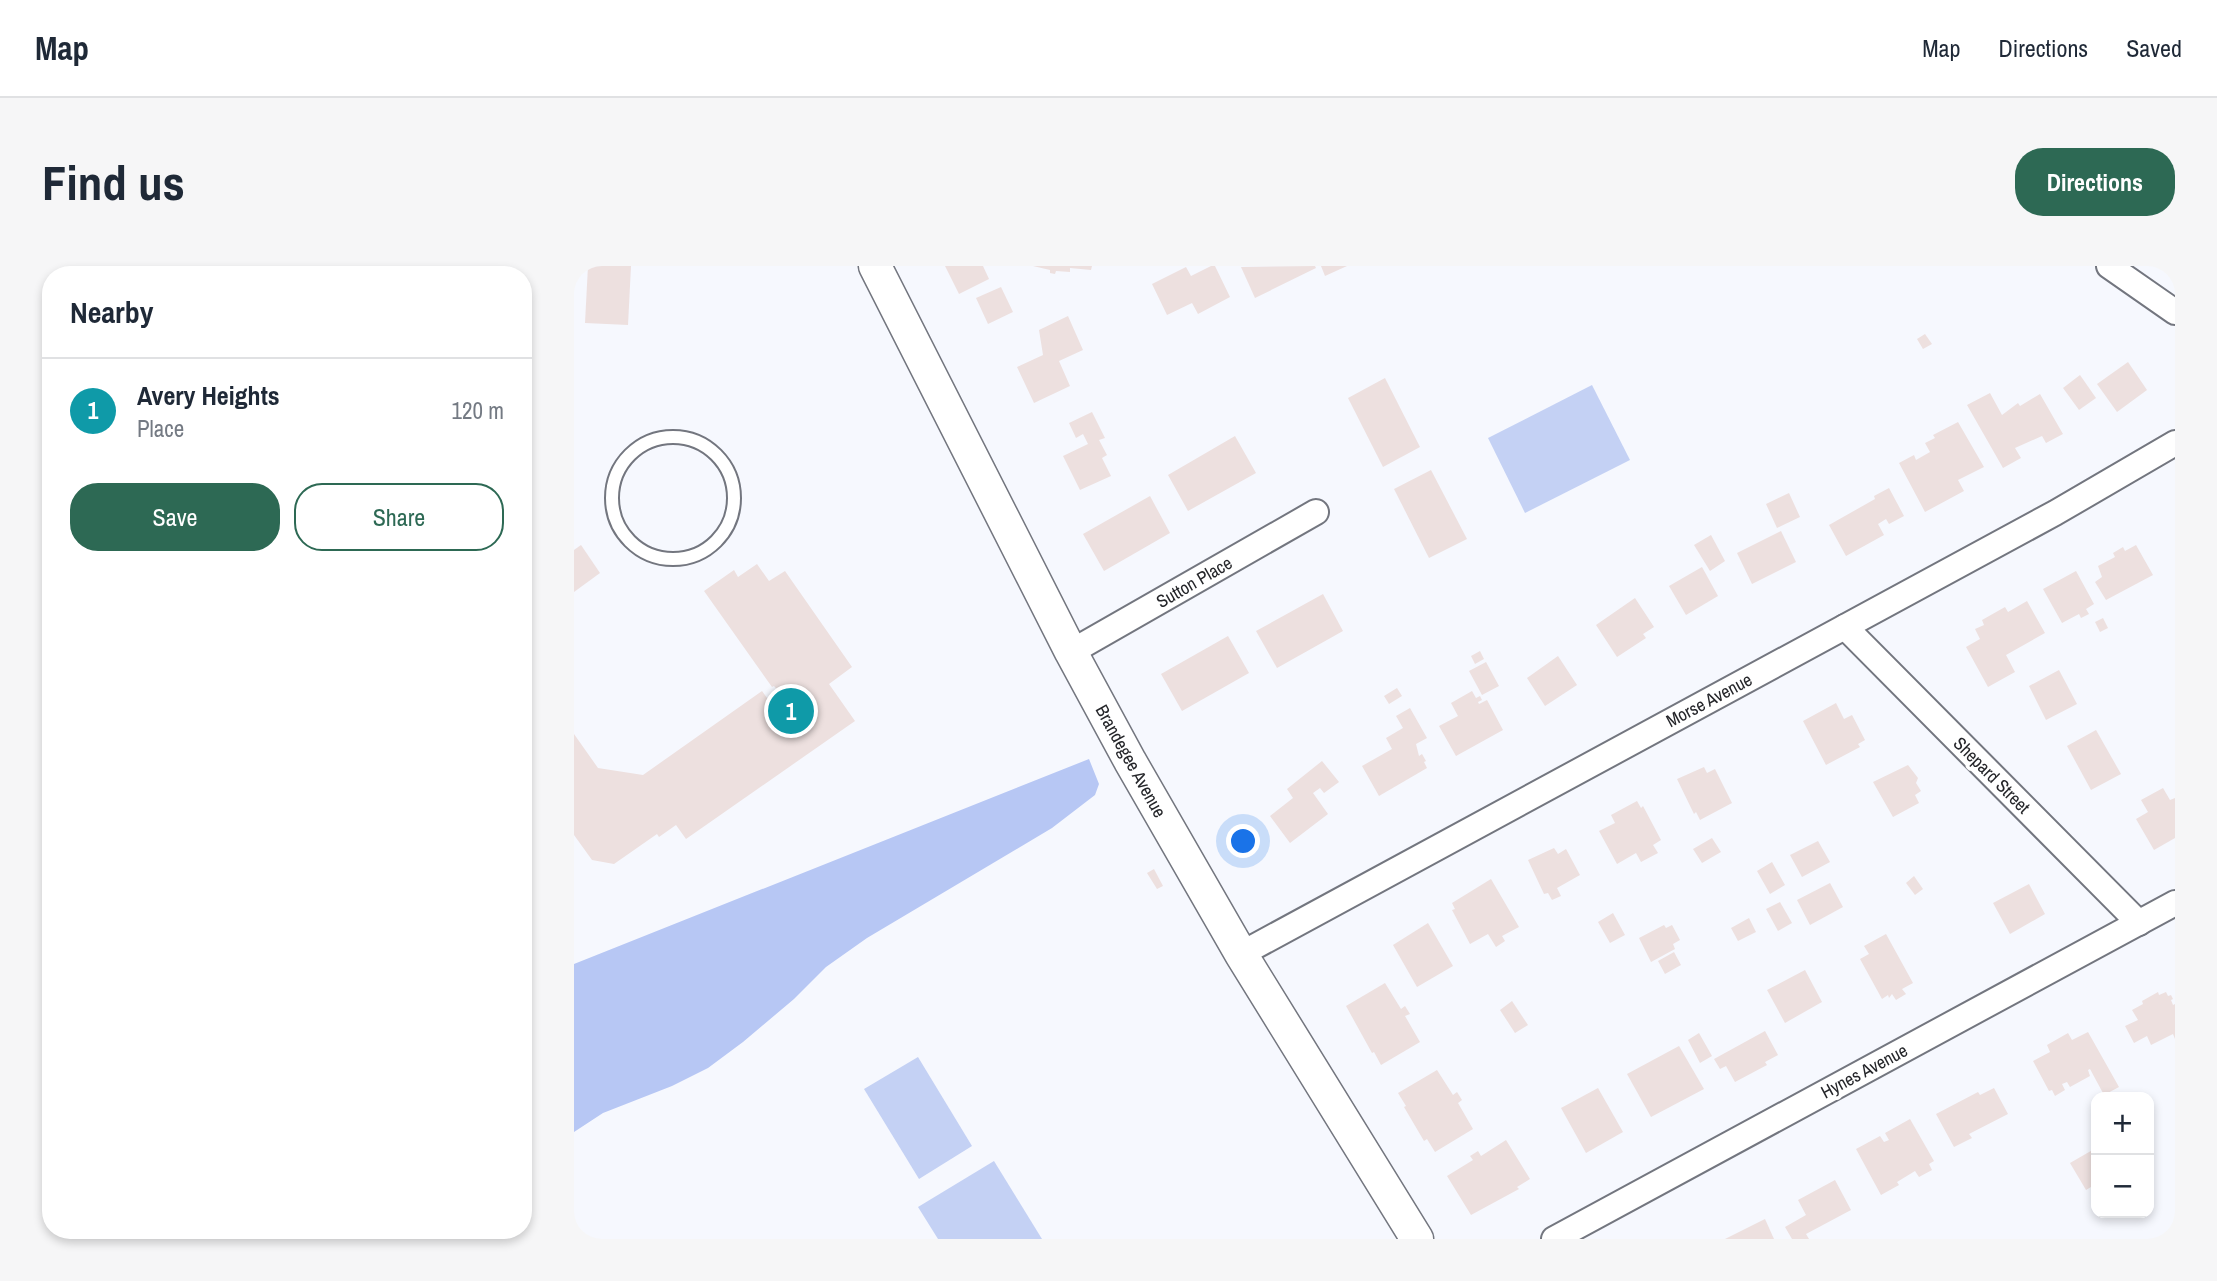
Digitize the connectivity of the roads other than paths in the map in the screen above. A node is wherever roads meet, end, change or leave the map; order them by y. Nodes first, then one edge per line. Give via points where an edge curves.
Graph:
1 (875, 266) edge
2 (2109, 266) edge
3 (2175, 312) edge
4 (2175, 443) edge
5 (1316, 512) dead end
6 (680, 559) joint
7 (1845, 627) junction
8 (1071, 652) junction
9 (2175, 903) edge
10 (2139, 923) junction
11 (1241, 954) junction
12 (1418, 1239) edge
13 (1554, 1239) edge

1 - 8 street, Brandegee Avenue
2 - 3 street
4 - 7 street, Morse Avenue
5 - 8 street, Sutton Place
6 - 6 lane via 699,554 728,528 735,488 715,451 676,435 656,438 622,463 612,502 626,538 642,551
7 - 10 street, Shepard Street
7 - 11 street, Morse Avenue
8 - 11 street, Brandegee Avenue
9 - 10 street, Hynes Avenue
10 - 13 street, Hynes Avenue
11 - 12 street, Brandegee Avenue

